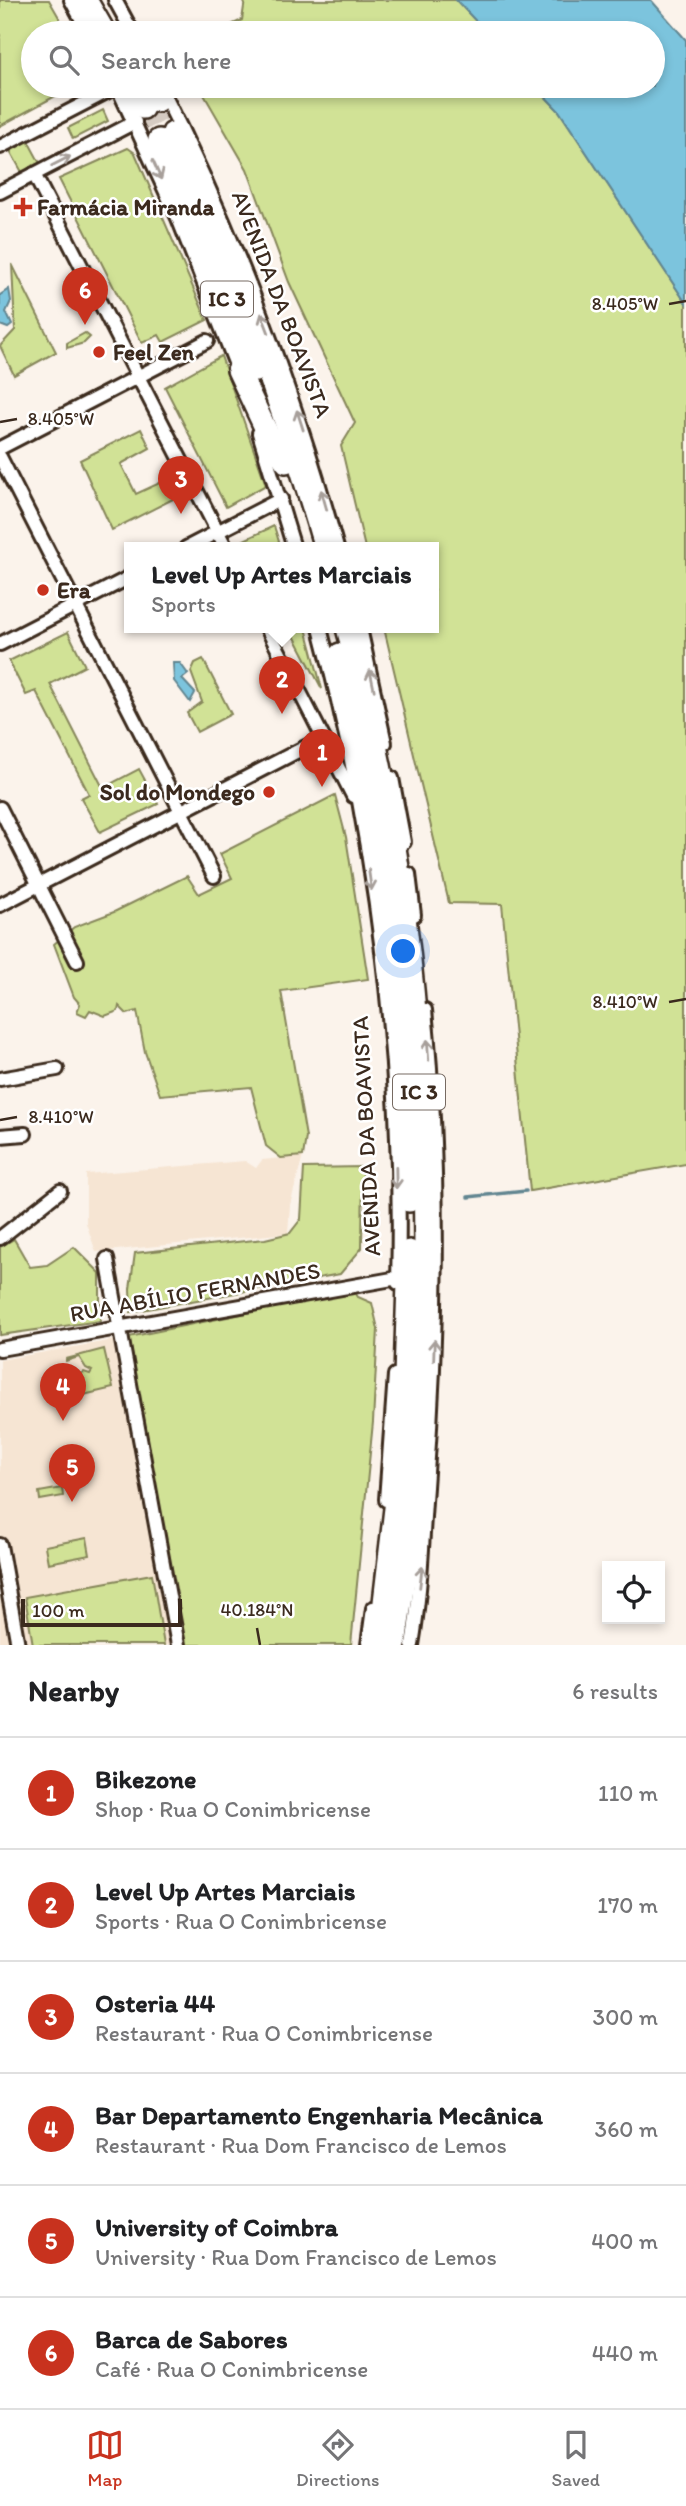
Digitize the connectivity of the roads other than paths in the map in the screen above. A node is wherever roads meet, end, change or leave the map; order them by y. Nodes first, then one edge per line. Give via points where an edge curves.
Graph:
1 (71, 0) edge
2 (86, 0) edge
3 (102, 0) edge
4 (115, 0) edge
5 (82, 21) edge
6 (97, 21) edge
7 (114, 21) edge
8 (126, 21) edge
9 (135, 98) edge
10 (137, 98) edge
11 (141, 98) edge
12 (141, 98) edge
13 (0, 147) edge
14 (34, 174) junction
15 (0, 192) edge
16 (207, 341) dead end
17 (238, 370) junction
18 (138, 377) junction
19 (0, 448) edge
20 (0, 457) edge
21 (286, 462) junction
22 (281, 499) junction
23 (217, 532) junction
24 (198, 542) edge
25 (223, 542) edge
26 (292, 542) edge
27 (309, 542) edge
28 (323, 542) edge
29 (335, 542) edge
30 (124, 580) edge
31 (75, 605) junction
32 (270, 633) edge
33 (321, 633) edge
34 (334, 633) edge
35 (348, 633) edge
36 (361, 633) edge
37 (0, 644) edge
38 (323, 738) junction
39 (0, 808) edge
40 (182, 811) junction
41 (361, 812) junction
42 (214, 876) dead end
43 (39, 884) junction
44 (0, 905) edge
45 (76, 961) dead end
46 (57, 1069) dead end
47 (0, 1079) edge
48 (24, 1134) dead end
49 (0, 1136) edge
50 (60, 1191) dead end
51 (0, 1238) edge
52 (107, 1259) dead end
53 (398, 1278) junction
54 (121, 1327) junction
55 (0, 1349) edge
56 (0, 1545) edge
57 (18, 1645) edge
58 (178, 1645) edge
59 (368, 1645) edge
60 (379, 1645) edge
61 (395, 1645) edge
62 (412, 1645) edge

1 - 5 street
2 - 6 highway
3 - 7 highway
4 - 8 street
9 - 13 street
14 -> 10 street
11 -> 17 street via 178,218
29 -> 12 street, AVENIDA DA BOAVISTA via 306,439 264,321
14 - 15 street
14 - 18 street
16 - 18 street
17 - 21 highway
17 - 22 street
18 - 19 street
18 - 23 street
20 - 31 street
21 - 27 highway, AVENIDA DA BOAVISTA / IC 3
21 - 28 highway, AVENIDA DA BOAVISTA / IC 3 via 166,136 253,325
22 - 23 street
22 - 26 street
23 - 24 street
23 - 25 street
30 - 31 street
31 - 37 street
31 - 40 street
32 - 38 street
33 - 41 street, AVENIDA DA BOAVISTA
34 - 60 highway, AVENIDA DA BOAVISTA / IC 3 via 373,814 394,964 407,1126 407,1367
35 - 61 highway, IC 3 via 388,811 409,962 422,1124 422,1356
62 -> 36 street via 423,1564 434,1356 434,1123 412,892
38 - 40 street
38 - 41 street
39 - 43 street
40 - 42 street
40 - 43 street
41 -> 53 street, AVENIDA DA BOAVISTA via 389,1037
43 - 44 street
43 - 45 street
46 - 47 street
48 - 49 street
50 - 51 street
52 - 54 street
53 - 54 street, RUA ABÍLIO FERNANDES
53 - 59 street, AVENIDA DA BOAVISTA via 391,1439
54 - 55 street, RUA ABÍLIO FERNANDES
54 - 58 street
56 - 57 street

